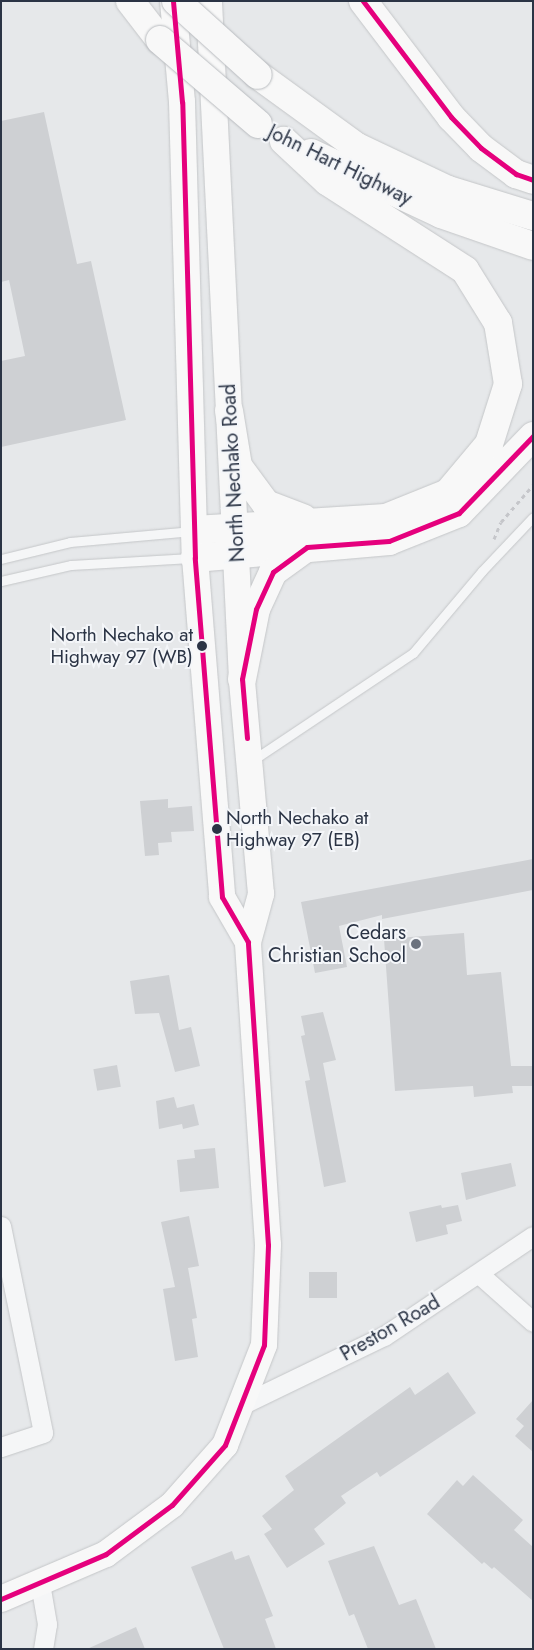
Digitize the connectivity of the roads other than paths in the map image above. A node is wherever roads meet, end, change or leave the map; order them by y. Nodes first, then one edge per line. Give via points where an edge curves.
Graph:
1 (130, 1) edge
2 (174, 1) edge
3 (209, 1) edge
4 (363, 1) edge
5 (284, 141) junction
6 (533, 180) edge
7 (533, 216) edge
8 (533, 246) edge
9 (229, 411) junction
10 (533, 436) edge
11 (533, 517) edge
12 (236, 528) junction
13 (195, 530) junction
14 (309, 534) junction
15 (238, 556) junction
16 (195, 558) junction
17 (1, 559) edge
18 (1, 582) edge
19 (242, 679) junction
20 (249, 763) junction
21 (248, 942) junction
22 (1, 1226) edge
23 (533, 1236) edge
24 (479, 1274) junction
25 (533, 1322) edge
26 (239, 1406) junction
27 (1, 1447) edge
28 (40, 1583) junction
29 (1, 1599) edge
30 (43, 1649) edge

1 - 5 highway, John Hart Highway, bridge via 160,40 258,124
2 - 7 highway, John Hart Highway, bridge via 258,75 357,147 448,190
2 - 13 main road, North Nechako Road via 182,102
3 - 9 main road, North Nechako Road
4 - 6 highway via 451,117 488,153 516,174
5 - 8 highway, John Hart Highway via 441,214
5 - 14 highway via 327,180 465,270 498,323 508,384 489,444 448,493 386,518
9 - 12 main road, North Nechako Road
9 - 14 highway via 238,466 266,504
10 - 14 highway via 459,513 389,541
11 - 20 lane via 482,571 414,653
12 - 13 highway
12 - 14 highway
12 - 15 main road, North Nechako Road
13 - 16 main road, North Nechako Road
13 - 17 lane via 70,542
14 - 15 highway
14 - 19 highway via 273,572 256,609
15 - 16 highway
15 - 19 main road, North Nechako Road
16 - 18 lane via 71,565
16 - 21 main road, North Nechako Road via 222,897
19 - 20 main road, North Nechako Road
20 - 21 main road, North Nechako Road via 261,894
21 - 26 main road, North Nechako Road via 268,1244 264,1345
22 - 27 street via 43,1433
23 - 24 street, Preston Road
24 - 25 street
24 - 26 street, Preston Road via 384,1336
26 - 28 main road, North Nechako Road via 225,1445 172,1504 106,1554
28 - 29 main road, North Nechako Road
28 - 30 street via 47,1624

